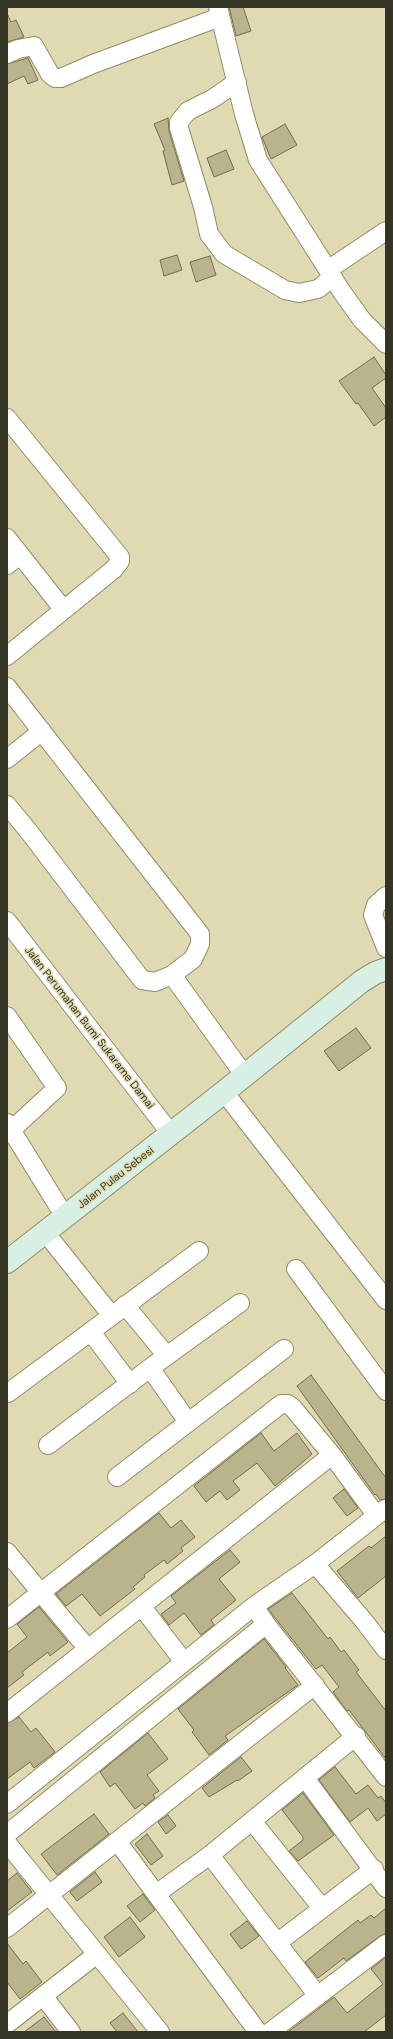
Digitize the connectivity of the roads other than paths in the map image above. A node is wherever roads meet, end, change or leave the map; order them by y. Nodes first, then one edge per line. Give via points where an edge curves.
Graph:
1 (219, 12) edge
2 (7, 54) edge
3 (237, 82) junction
4 (386, 231) edge
5 (331, 273) junction
6 (386, 344) edge
7 (7, 418) edge
8 (7, 538) edge
9 (13, 560) edge
10 (63, 609) junction
11 (7, 656) edge
12 (7, 687) edge
13 (42, 731) junction
14 (7, 759) edge
15 (7, 805) edge
16 (386, 896) edge
17 (7, 921) edge
18 (386, 948) edge
19 (386, 969) edge
20 (172, 975) junction
21 (7, 1016) edge
22 (245, 1076) junction
23 (224, 1092) junction
24 (9, 1129) edge
25 (171, 1134) junction
26 (65, 1217) junction
27 (45, 1232) junction
28 (199, 1251) dead end
29 (7, 1262) edge
30 (296, 1269) dead end
31 (386, 1300) edge
32 (240, 1303) dead end
33 (118, 1311) junction
34 (91, 1332) junction
35 (284, 1349) dead end
36 (167, 1356) junction
37 (150, 1368) junction
38 (130, 1384) junction
39 (386, 1391) edge
40 (8, 1393) dead end
41 (188, 1422) junction
42 (48, 1445) dead end
43 (332, 1455) junction
44 (117, 1477) dead end
45 (381, 1512) edge
46 (7, 1552) edge
47 (315, 1564) junction
48 (40, 1592) junction
49 (254, 1606) junction
50 (142, 1607) junction
51 (7, 1620) edge
52 (266, 1624) junction
53 (88, 1649) junction
54 (386, 1650) edge
55 (184, 1662) junction
56 (315, 1685) junction
57 (7, 1713) edge
58 (356, 1736) junction
59 (386, 1777) edge
60 (306, 1778) junction
61 (7, 1804) edge
62 (252, 1821) junction
63 (7, 1834) edge
64 (117, 1842) junction
65 (7, 1843) edge
66 (210, 1855) junction
67 (374, 1869) junction
68 (386, 1888) edge
69 (156, 1894) junction
70 (49, 1895) junction
71 (322, 1908) junction
72 (7, 1928) edge
73 (277, 1943) junction
74 (386, 1944) edge
75 (97, 1954) junction
76 (43, 1996) junction
77 (318, 1996) junction
78 (7, 2024) edge
79 (71, 2032) edge
80 (160, 2032) edge
81 (258, 2032) edge
82 (270, 2032) edge

1 - 2 street via 60,78 50,74 34,46
1 - 3 street
3 - 5 street via 258,160
3 - 5 street via 188,112 179,122 178,128 209,234 224,254 285,290 300,293 318,289
4 - 5 street
5 - 6 street via 362,320
7 - 10 street via 120,557 114,568 78,600
8 - 9 street
9 - 10 street
10 - 11 street
12 - 13 street
13 - 14 street
13 - 20 street via 200,934 200,944 193,959
15 - 20 street via 142,980 155,982
16 - 18 street via 376,905 373,915
17 - 25 street, Jalan Perumahan Bumi Sukarame Damai
19 - 22 street, Jalan Pulau Sebesi via 365,978
20 - 22 street
21 - 24 street via 57,1088
22 - 23 street, Jalan Pulau Sebesi
23 - 25 street, Jalan Pulau Sebesi
23 - 31 street
24 - 26 street
25 - 26 street, Jalan Pulau Sebesi
26 - 27 street, Jalan Pulau Sebesi
27 - 29 street, Jalan Pulau Sebesi
27 - 33 street
28 - 33 street
30 - 39 street
32 - 36 street
33 - 34 street
33 - 36 street
34 - 38 street
34 - 40 street
35 - 41 street
36 - 37 street
37 - 38 street
37 - 41 street
38 - 42 street
41 - 44 street via 180,1431
43 - 45 street
43 - 48 street via 293,1408 288,1404 278,1405
43 - 50 street
45 - 47 street
46 - 48 street
47 - 49 street
47 - 54 street
48 - 51 street
48 - 53 street
49 - 52 street
49 - 55 street
50 - 53 street
50 - 55 street
52 - 56 street
52 - 63 street
53 - 57 street
55 - 61 street
56 - 58 street
56 - 64 street
58 - 59 street
58 - 60 street
60 - 62 street
60 - 67 street
62 - 66 street
62 - 71 street
64 - 69 street
64 - 70 street
65 - 70 street
66 - 69 street
66 - 73 street
67 - 68 street
67 - 71 street
69 - 81 street
70 - 72 street
70 - 75 street
71 - 73 street
73 - 77 street
74 - 77 street
75 - 76 street
75 - 80 street
76 - 78 street
76 - 79 street
77 - 82 street

